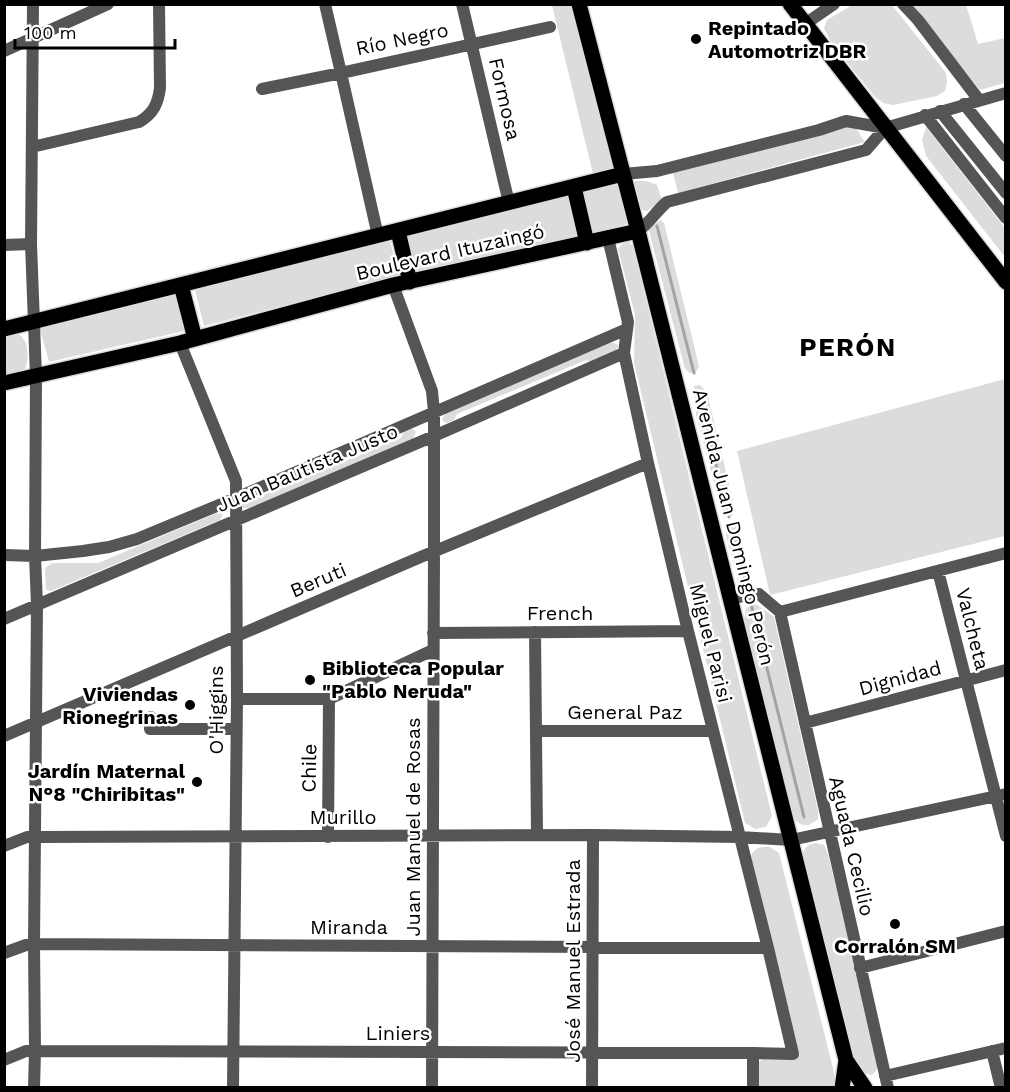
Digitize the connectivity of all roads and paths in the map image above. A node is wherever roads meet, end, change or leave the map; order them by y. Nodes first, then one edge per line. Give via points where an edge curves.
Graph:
1 (33, 4) edge
2 (108, 4) edge
3 (159, 4) edge
4 (325, 4) edge
5 (462, 4) edge
6 (579, 4) edge
7 (790, 4) edge
8 (834, 4) edge
9 (903, 4) edge
10 (805, 24) junction
11 (550, 27) dead end
12 (32, 40) junction
13 (471, 44) junction
14 (4, 51) edge
15 (341, 73) junction
16 (262, 89) dead end
17 (1005, 93) edge
18 (979, 100) junction
19 (964, 104) junction
20 (940, 111) junction
21 (925, 116) junction
22 (885, 128) junction
23 (32, 147) junction
24 (1005, 156) edge
25 (623, 174) junction
26 (574, 187) junction
27 (1005, 193) edge
28 (509, 203) junction
29 (1005, 218) edge
30 (398, 231) junction
31 (638, 231) junction
32 (378, 236) junction
33 (608, 238) junction
34 (588, 243) junction
35 (31, 244) junction
36 (4, 245) edge
37 (410, 282) junction
38 (1005, 282) edge
39 (181, 285) junction
40 (393, 285) junction
41 (33, 322) junction
42 (4, 329) edge
43 (627, 329) junction
44 (187, 341) junction
45 (624, 353) junction
46 (36, 376) junction
47 (4, 383) edge
48 (434, 412) junction
49 (434, 436) junction
50 (648, 464) junction
51 (237, 498) junction
52 (236, 519) junction
53 (434, 552) junction
54 (1005, 553) edge
55 (4, 555) edge
56 (35, 556) junction
57 (938, 571) junction
58 (730, 598) junction
59 (37, 605) junction
60 (780, 612) junction
61 (4, 619) edge
62 (688, 631) junction
63 (535, 632) junction
64 (433, 633) junction
65 (236, 637) junction
66 (433, 650) junction
67 (1005, 670) edge
68 (966, 680) junction
69 (237, 699) junction
70 (329, 699) junction
71 (151, 717) dead end
72 (36, 723) junction
73 (805, 723) junction
74 (236, 729) junction
75 (537, 731) junction
76 (713, 731) junction
77 (4, 736) edge
78 (1000, 795) edge
79 (829, 832) junction
80 (537, 835) junction
81 (592, 835) junction
82 (433, 836) junction
83 (1005, 836) edge
84 (36, 837) junction
85 (236, 837) junction
86 (328, 837) junction
87 (740, 837) junction
88 (791, 840) junction
89 (4, 846) edge
90 (1005, 931) edge
91 (34, 944) junction
92 (234, 946) junction
93 (432, 947) junction
94 (592, 948) junction
95 (768, 948) junction
96 (4, 953) edge
97 (860, 968) junction
98 (1005, 1048) edge
99 (35, 1051) junction
100 (992, 1051) junction
101 (233, 1052) junction
102 (432, 1052) junction
103 (592, 1052) junction
104 (753, 1053) junction
105 (793, 1054) joint
106 (4, 1060) edge
107 (846, 1060) junction
108 (887, 1082) edge
109 (34, 1088) edge
110 (233, 1088) edge
111 (432, 1088) edge
112 (592, 1088) edge
113 (753, 1088) edge
114 (842, 1088) edge
115 (864, 1088) edge
116 (1001, 1088) edge

1 - 12 street
2 - 12 street
3 - 23 street via 160,88 155,108 139,122
4 - 15 street
5 - 13 street, Formosa
6 - 25 main road, Avenida Juan Domingo Perón
7 - 10 main road
8 - 10 street
9 - 18 street
10 - 22 main road
11 - 13 street, Río Negro
12 - 14 street
12 - 23 street
13 - 15 street, Río Negro
13 - 28 street, Formosa
15 - 16 street, Río Negro
15 - 32 street
17 - 18 street, Boulevard Ituzaingó
18 - 19 street, Boulevard Ituzaingó
19 - 20 street, Boulevard Ituzaingó
19 - 24 street
20 - 21 street, Boulevard Ituzaingó
20 - 27 street
21 - 22 street, Boulevard Ituzaingó
21 - 29 street
22 - 25 street, Boulevard Ituzaingó via 846,121 657,171
22 - 31 street via 866,150 667,202
22 - 38 main road
23 - 35 street
25 - 26 main road, Boulevard Ituzaingó
25 - 31 main road, Avenida Juan Domingo Perón
26 - 28 main road, Boulevard Ituzaingó
26 - 34 main road
28 - 30 main road, Boulevard Ituzaingó
30 - 32 main road, Boulevard Ituzaingó
30 - 37 main road
31 - 33 main road, Boulevard Ituzaingó
31 - 58 main road, Avenida Juan Domingo Perón
32 - 39 main road, Boulevard Ituzaingó
33 - 34 main road, Boulevard Ituzaingó
33 - 43 street, Miguel Parisi
34 - 37 main road, Boulevard Ituzaingó
35 - 36 street
35 - 41 street
37 - 40 main road, Boulevard Ituzaingó
39 - 41 main road, Boulevard Ituzaingó
39 - 44 main road
40 - 44 main road, Boulevard Ituzaingó
40 - 48 street, Juan Manuel de Rosas via 432,391
41 - 42 main road, Boulevard Ituzaingó
41 - 46 street
43 - 45 street, Miguel Parisi
43 - 48 street, Juan Bautista Justo
44 - 46 main road, Boulevard Ituzaingó
44 - 51 street, O'Higgins via 236,481
45 - 49 street, Juan Bautista Justo
45 - 50 street, Miguel Parisi
46 - 47 main road, Boulevard Ituzaingó
46 - 56 street
48 - 49 street, Juan Manuel de Rosas
48 - 51 street, Juan Bautista Justo
49 - 52 street, Juan Bautista Justo
49 - 53 street, Juan Manuel de Rosas
50 - 53 street, Beruti
50 - 62 street, Miguel Parisi
51 - 52 street, O'Higgins
51 - 56 street, Juan Bautista Justo via 137,539 109,547
52 - 59 street, Juan Bautista Justo
52 - 65 street, O'Higgins
53 - 64 street, Juan Manuel de Rosas
53 - 65 street, Beruti
54 - 57 street
55 - 56 street, Juan Bautista Justo
56 - 59 street
57 - 60 street
57 - 68 street, Valcheta
58 - 60 street via 759,594
58 - 88 main road, Avenida Juan Domingo Perón
59 - 61 street, Juan Bautista Justo
59 - 72 street
60 - 73 street, Aguada Cecilio
62 - 63 street, French
62 - 76 street, Miguel Parisi
63 - 64 street, French
63 - 75 street
64 - 66 street, Juan Manuel de Rosas
65 - 69 street, O'Higgins
65 - 72 street, Beruti
66 - 70 street
66 - 82 street, Juan Manuel de Rosas
67 - 68 street, Dignidad
68 - 73 street, Dignidad
68 - 78 street, Valcheta
69 - 70 street
69 - 74 street, O'Higgins
70 - 86 street, Chile
71 - 74 street via 150,729
72 - 77 street, Beruti
72 - 84 street
73 - 79 street, Aguada Cecilio
74 - 85 street, O'Higgins
75 - 76 street, General Paz
75 - 80 street
76 - 87 street, Miguel Parisi
78 - 79 street, Murillo
78 - 83 street, Valcheta
79 - 88 street, Murillo
79 - 97 street, Aguada Cecilio
80 - 81 street, Murillo
80 - 82 street, Murillo
81 - 87 street, Murillo
81 - 94 street, José Manuel Estrada
82 - 86 street, Murillo
82 - 93 street, Juan Manuel de Rosas
84 - 85 street, Murillo
84 - 89 street, Murillo
84 - 91 street
85 - 86 street, Murillo
85 - 92 street, O'Higgins
87 - 88 street, Murillo
87 - 95 street, Miguel Parisi
88 - 107 main road, Avenida Juan Domingo Perón
90 - 97 street
91 - 92 street, Miranda
91 - 96 street, Miranda
91 - 99 street
92 - 93 street, Miranda
92 - 101 street, O'Higgins
93 - 94 street, Miranda
93 - 102 street, Juan Manuel de Rosas
94 - 95 street, Miranda
94 - 103 street, José Manuel Estrada
95 - 105 street, Miguel Parisi
97 - 108 street, Aguada Cecilio
98 - 100 street
99 - 101 street, Liniers
99 - 106 street, Liniers
99 - 109 street
100 - 108 street
100 - 116 street
101 - 102 street, Liniers
101 - 110 street, O'Higgins
102 - 103 street, Liniers
102 - 111 street, Juan Manuel de Rosas
103 - 104 street, Liniers
103 - 112 street, José Manuel Estrada
104 - 105 street, Liniers
104 - 113 street
107 - 114 main road, Avenida Juan Domingo Perón
107 - 115 main road, Avenida Juan Domingo Perón

